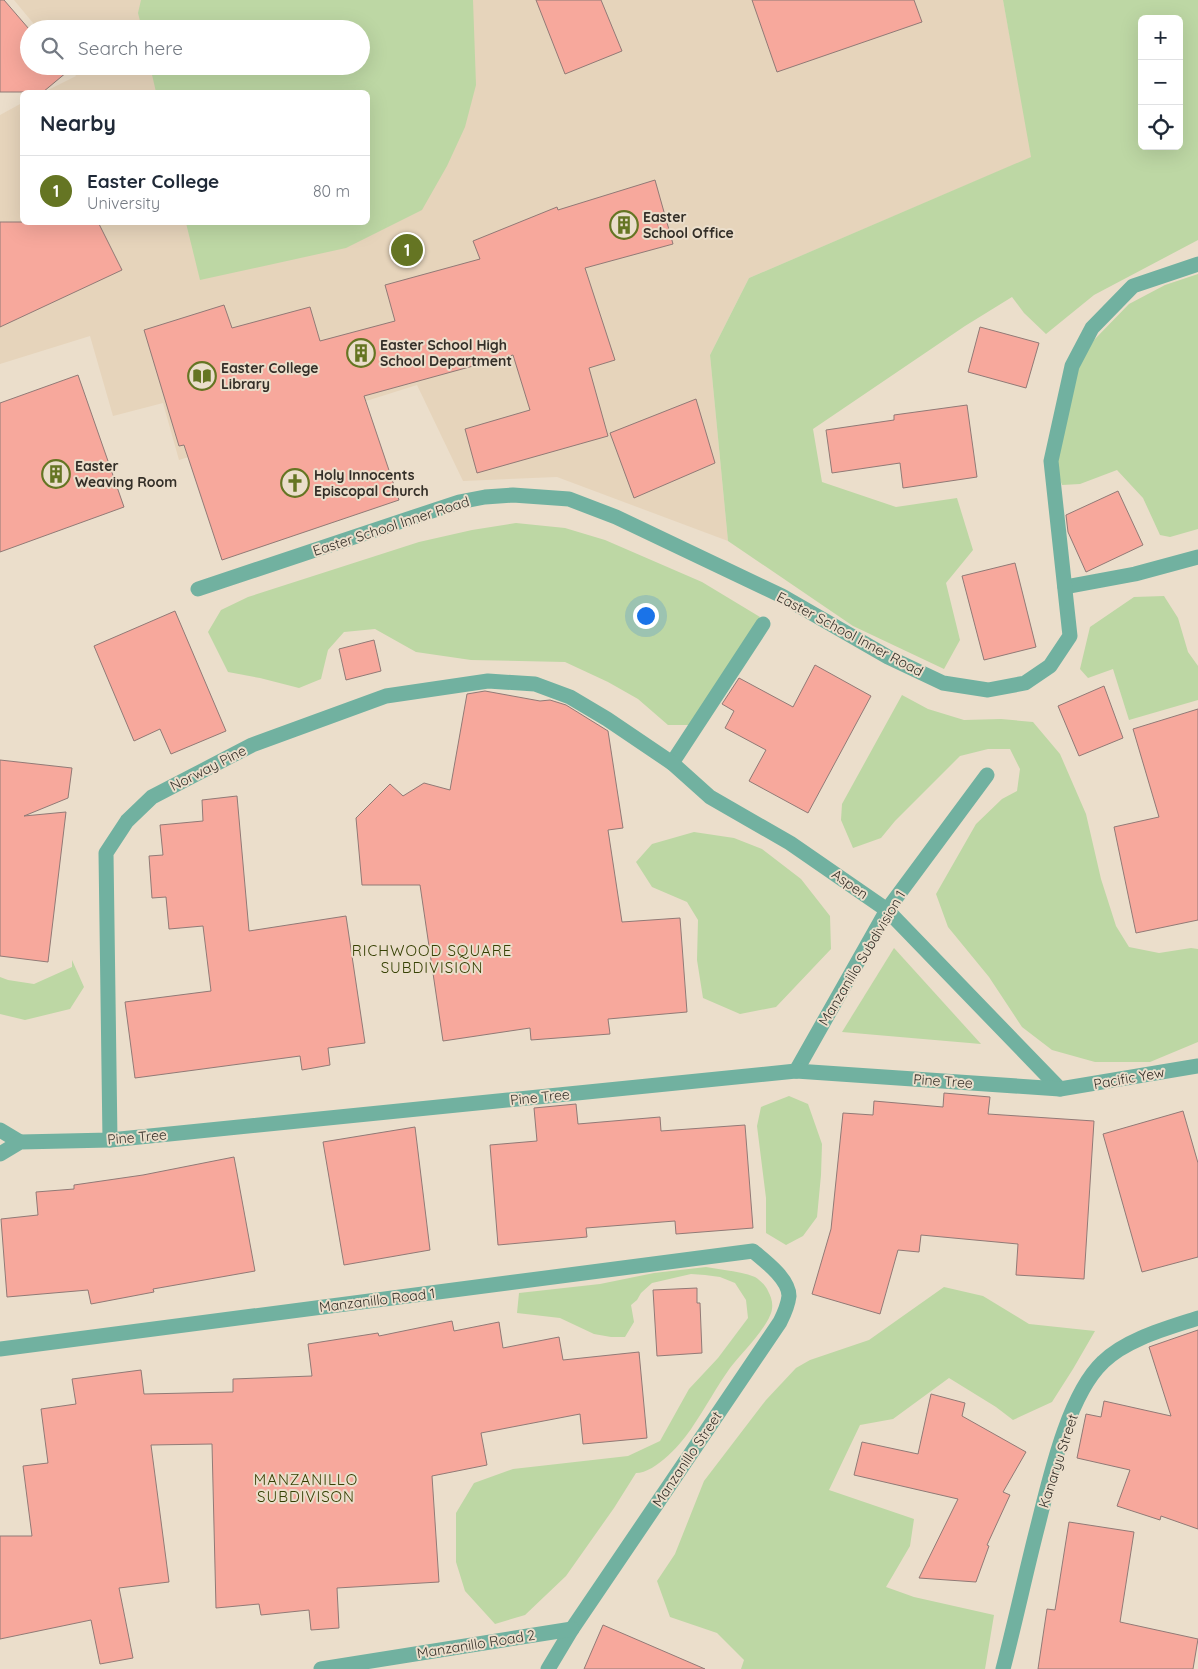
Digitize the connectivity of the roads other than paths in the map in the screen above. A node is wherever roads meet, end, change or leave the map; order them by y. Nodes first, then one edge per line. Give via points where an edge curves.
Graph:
1 (1198, 264) edge
2 (1198, 557) edge
3 (1065, 587) junction
4 (198, 589) dead end
5 (763, 624) dead end
6 (607, 719) joint
7 (672, 763) junction
8 (987, 774) dead end
9 (887, 910) junction
10 (1198, 1066) edge
11 (796, 1071) junction
12 (1060, 1089) junction
13 (0, 1130) edge
14 (110, 1140) junction
15 (20, 1142) junction
16 (0, 1154) edge
17 (754, 1251) joint
18 (1198, 1318) edge
19 (0, 1349) edge
20 (572, 1629) junction
21 (321, 1669) edge
22 (548, 1669) edge
23 (1003, 1669) edge

1 - 3 street, Easter School Inner Road via 1133,286 1092,328 1072,366 1051,461
2 - 3 street via 1135,574
3 - 4 street, Easter School Inner Road via 1070,636 1050,666 1025,683 988,690 943,683 888,657 782,596 616,517 569,499 513,495 459,502
5 - 7 street
6 - 7 street, Aspen
6 - 14 street, Norway Pine via 570,697 535,684 488,680 386,696 252,745 152,797 126,821 106,853
7 - 9 street, Aspen via 710,797 790,843
8 - 9 street, Manzanillo Subdivision 1
9 - 11 street, Manzanillo Subdivision 1
9 - 12 street, Aspen
10 - 12 street, Pacific Yew
11 - 12 street, Pine Tree
11 - 14 street, Pine Tree
13 - 15 street
14 - 15 street, Pine Tree
15 - 16 street, Pine Tree
17 - 19 street, Manzanillo Road 1
17 - 20 street, Manzanillo Street via 784,1281 789,1294 780,1322
18 - 23 street, Kanaryu Street via 1136,1339 1103,1361 1087,1382 1067,1424 1049,1480
20 - 21 street, Manzanillo Road 2
20 - 22 street, Manzanillo Street

